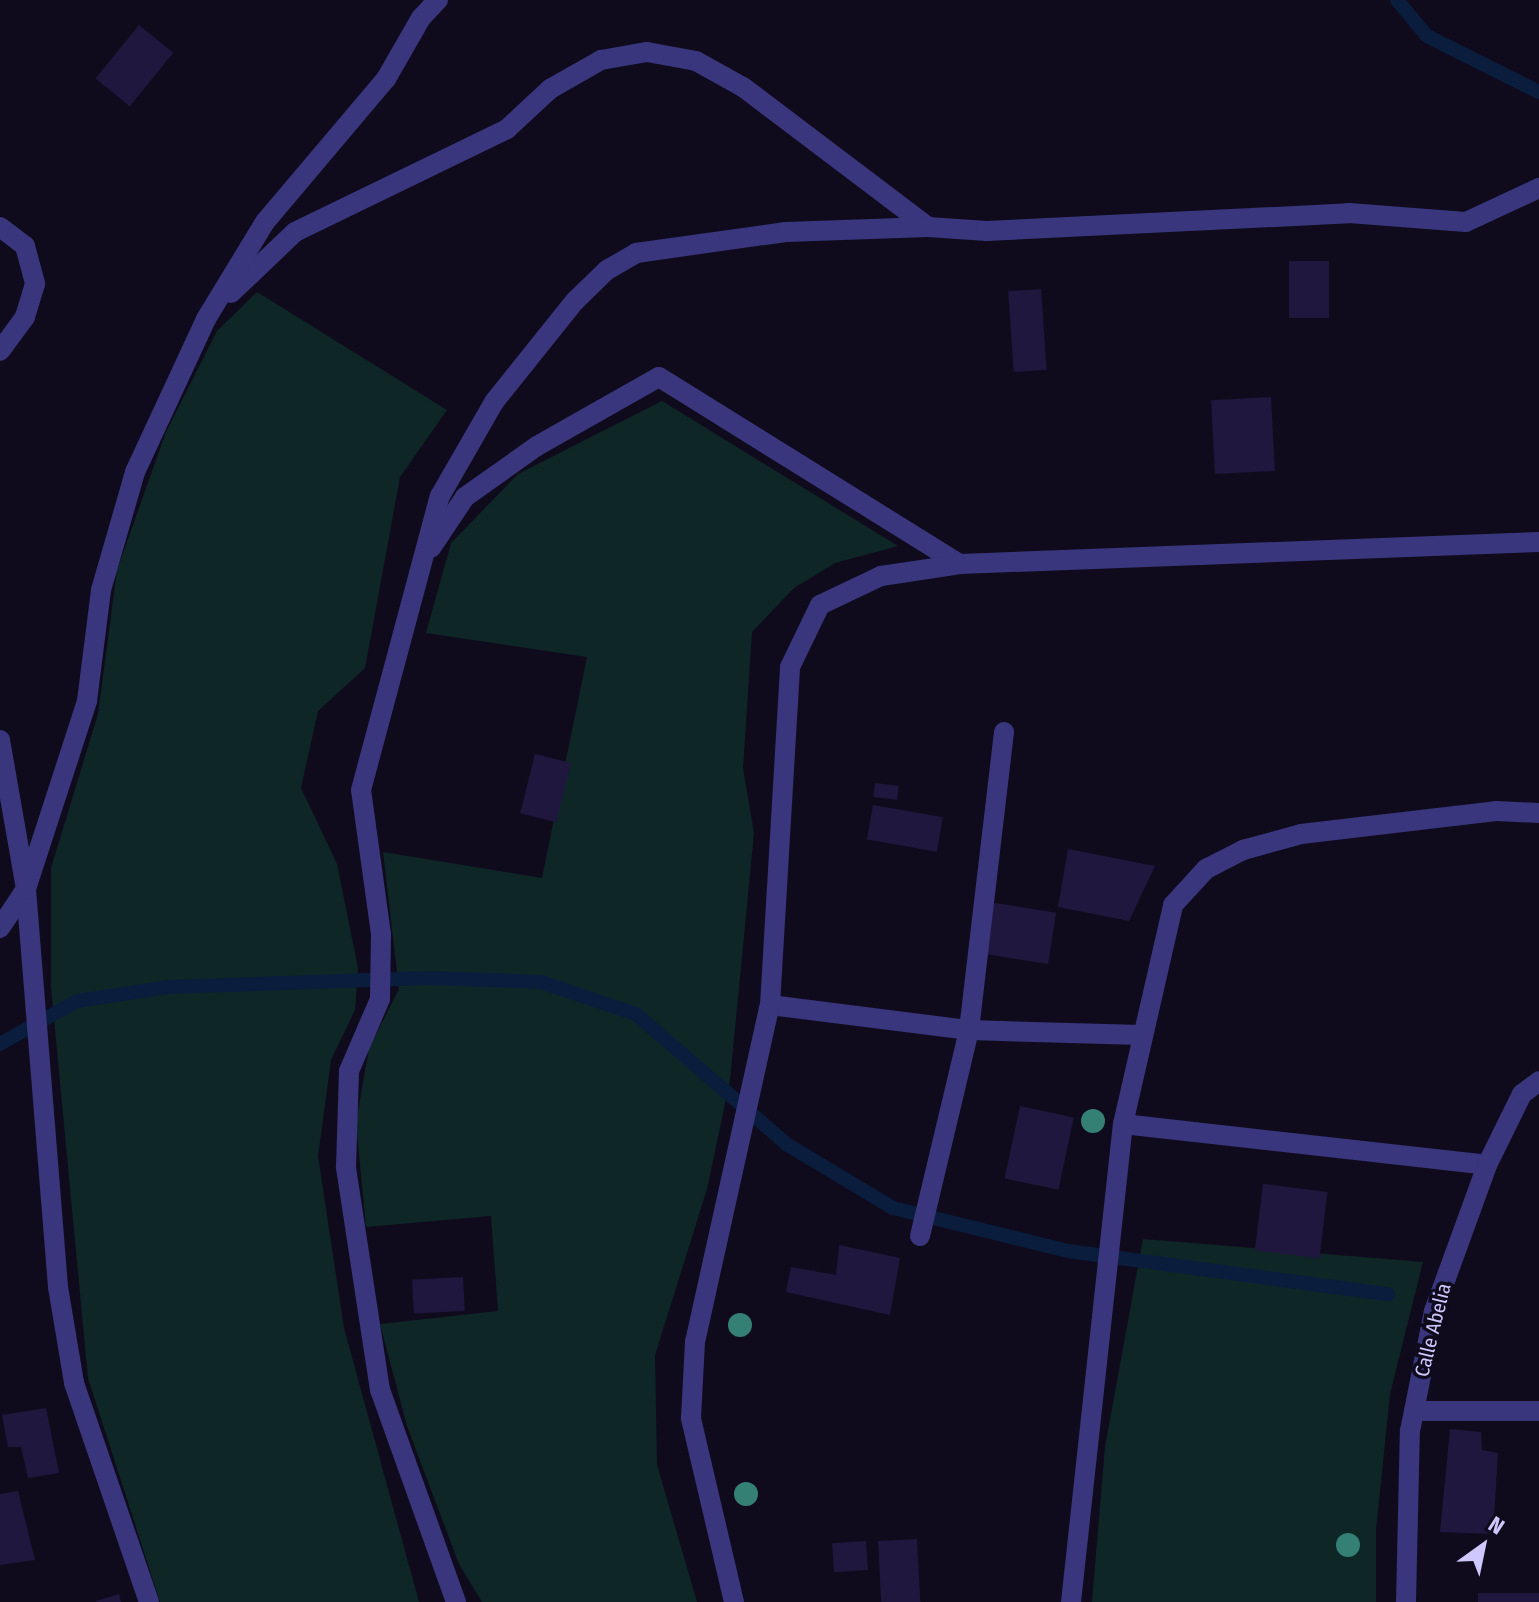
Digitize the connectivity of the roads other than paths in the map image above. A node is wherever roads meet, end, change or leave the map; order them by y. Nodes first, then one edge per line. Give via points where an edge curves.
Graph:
1 (438, 0) edge
2 (1539, 188) edge
3 (0, 227) edge
4 (928, 227) junction
5 (206, 319) junction
6 (0, 351) edge
7 (1539, 542) edge
8 (422, 563) junction
9 (960, 564) junction
10 (1004, 732) dead end
11 (0, 740) edge
12 (1539, 813) edge
13 (26, 889) junction
14 (0, 928) edge
15 (770, 1005) junction
16 (969, 1030) junction
17 (1141, 1035) junction
18 (1539, 1081) edge
19 (1123, 1124) junction
20 (1487, 1165) junction
21 (920, 1236) dead end
22 (1414, 1411) junction
23 (1539, 1411) edge
24 (149, 1602) edge
25 (456, 1602) edge
26 (734, 1602) edge
27 (1071, 1602) edge
28 (1406, 1602) edge

1 - 5 street via 421,18 386,79 265,222
2 - 4 street via 1466,222 1349,213 987,231
3 - 6 street via 25,246 35,284 25,317
4 - 5 street via 743,87 696,61 647,52 601,60 550,89 507,129 295,232
4 - 8 street via 786,232 636,253 607,270 494,402 440,496
5 - 13 street via 135,472 101,590 87,701
7 - 9 street
8 - 9 street via 465,497 537,446 659,377
8 - 25 street via 361,790 381,934 380,999 349,1071 346,1167 380,1390
9 - 15 street via 881,576 820,605 790,667
10 - 16 street
11 - 13 street
12 - 17 street via 1496,811 1301,834 1243,850 1206,869 1173,905
13 - 14 street
13 - 24 street via 58,1287 72,1369
15 - 16 street
15 - 26 street via 695,1342 691,1418
16 - 17 street
16 - 21 street
17 - 19 street
18 - 20 street, Calle Abelia via 1522,1094
19 - 20 street
19 - 27 street
20 - 22 street, Calle Abelia via 1434,1311
22 - 23 street
22 - 28 street, Calle Abelia

